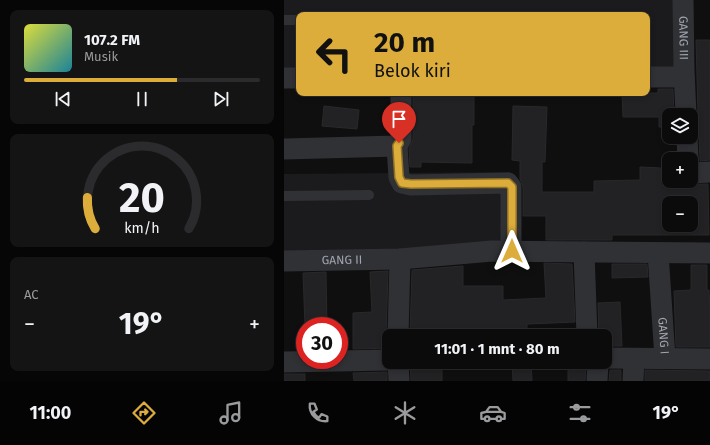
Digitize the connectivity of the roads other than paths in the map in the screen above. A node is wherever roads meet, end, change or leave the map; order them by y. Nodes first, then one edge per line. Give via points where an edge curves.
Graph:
1 (683, 0) edge
2 (284, 20) edge
3 (296, 20) edge
4 (650, 77) edge
5 (684, 77) junction
6 (284, 78) edge
7 (296, 78) edge
8 (401, 96) edge
9 (686, 108) edge
10 (397, 146) junction
11 (284, 149) edge
12 (710, 172) edge
13 (698, 173) edge
14 (369, 195) dead end
15 (284, 196) edge
16 (512, 251) junction
17 (584, 252) junction
18 (658, 253) junction
19 (710, 253) edge
20 (400, 259) junction
21 (284, 261) edge
22 (398, 329) edge
23 (587, 329) edge
24 (612, 358) edge
25 (665, 358) junction
26 (710, 358) edge
27 (634, 359) junction
28 (382, 360) edge
29 (284, 362) edge
30 (398, 369) edge
31 (597, 369) edge
32 (399, 381) edge
33 (596, 381) edge
34 (633, 381) edge

1 - 5 street, GANG III
2 - 3 lane
4 - 5 street
5 - 9 street, GANG III
6 - 7 street
8 - 10 street via 401,139
10 - 11 street
10 - 16 street via 399,177 402,183 508,183 512,187
12 - 13 street
14 - 15 lane
16 - 17 street, GANG II
16 - 20 street, GANG II
17 - 18 street, GANG II
17 - 23 street
18 - 19 street, GANG II
18 - 25 street, GANG I
20 - 21 street, GANG II
20 - 22 street
24 - 27 street, GANG I
25 - 26 street
25 - 27 street, GANG I
27 - 34 street
28 - 29 street
30 - 32 street
31 - 33 street

